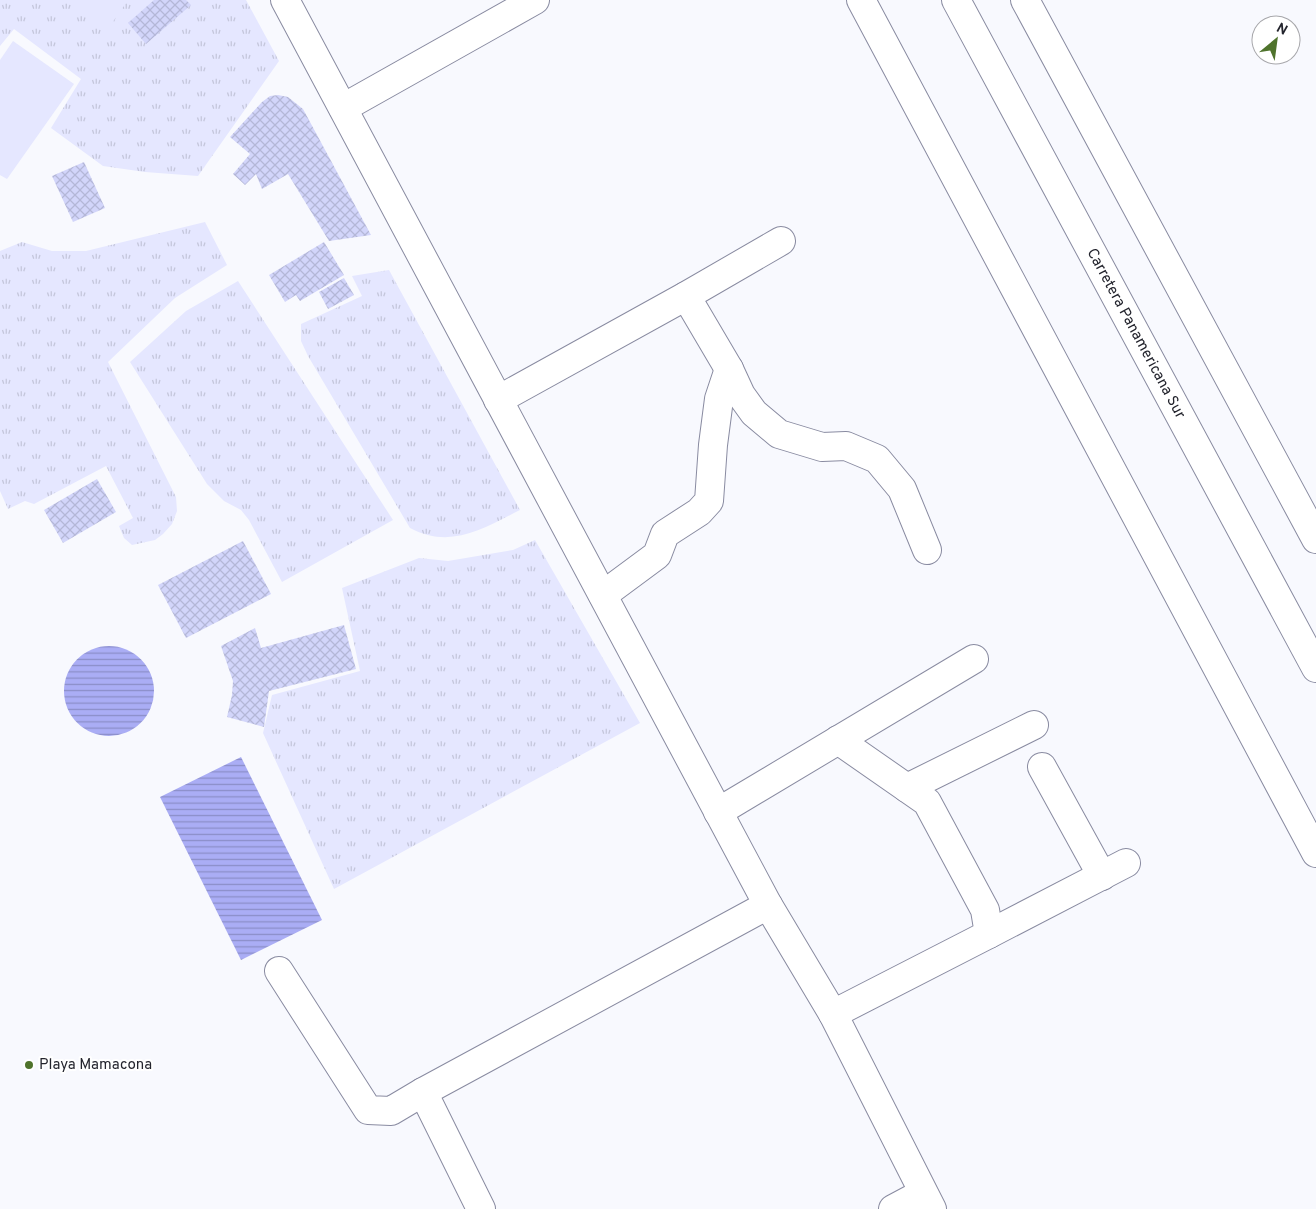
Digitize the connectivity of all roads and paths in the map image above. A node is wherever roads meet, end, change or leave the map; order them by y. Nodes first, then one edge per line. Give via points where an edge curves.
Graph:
1 (285, 0) edge
2 (535, 0) edge
3 (861, 0) edge
4 (956, 0) edge
5 (1025, 0) edge
6 (344, 108) junction
7 (781, 241) dead end
8 (686, 296) junction
9 (729, 369) junction
10 (498, 400) junction
11 (1316, 539) edge
12 (927, 550) dead end
13 (603, 595) junction
14 (974, 659) dead end
15 (1316, 668) edge
16 (1034, 725) dead end
17 (838, 740) junction
18 (1042, 767) dead end
19 (907, 788) junction
20 (718, 812) junction
21 (1316, 853) edge
22 (1126, 863) dead end
23 (1102, 876) junction
24 (768, 905) junction
25 (990, 934) junction
26 (279, 971) dead end
27 (833, 1014) junction
28 (422, 1092) junction
29 (928, 1201) edge
30 (481, 1209) edge
31 (893, 1209) edge

1 - 6 main road
2 - 6 main road
3 - 21 main road
4 - 15 main road, Carretera Panamericana Sur
5 - 11 main road
6 - 10 main road
7 - 8 main road
8 - 9 main road
8 - 10 main road
9 - 12 main road via 754,413 779,434 822,447 846,446 877,459 902,489
9 - 13 main road via 719,399 709,502 700,512 665,534 657,555
10 - 13 main road
13 - 20 main road
14 - 17 main road
16 - 19 main road
17 - 19 main road
17 - 20 main road
18 - 23 main road
19 - 25 main road via 927,802 985,910
20 - 24 main road
22 - 23 main road
23 - 25 main road
24 - 27 main road
24 - 28 main road
25 - 27 main road
26 - 28 main road via 368,1110 391,1111
27 - 29 main road
28 - 30 main road
29 - 31 main road

